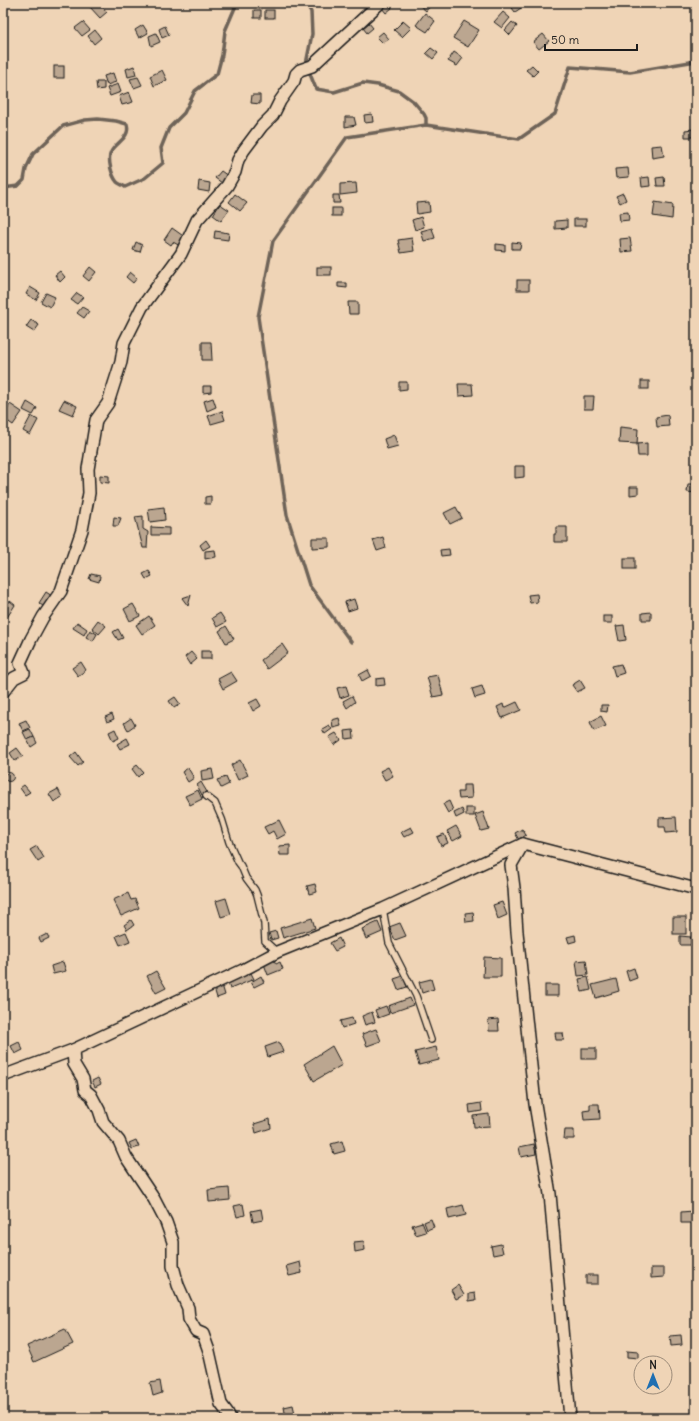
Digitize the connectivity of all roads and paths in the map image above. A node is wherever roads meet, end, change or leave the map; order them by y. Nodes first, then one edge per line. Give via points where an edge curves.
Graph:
1 (380, 3) edge
2 (3, 692) edge
3 (206, 796) dead end
4 (523, 844) junction
5 (696, 889) edge
6 (383, 909) junction
7 (277, 952) junction
8 (432, 1040) dead end
9 (73, 1050) junction
10 (3, 1076) edge
11 (230, 1418) edge
12 (570, 1418) edge

1 - 2 street via 312,66 296,74 273,115 244,150 227,186 197,220 181,254 142,307 124,343 108,403 96,420 88,469 89,493 82,530 72,561 61,591 43,617 20,663 24,673 14,678
3 - 7 lane via 216,805 238,862 255,890 264,923 265,941
4 - 5 street
4 - 6 street
4 - 12 street via 510,865 535,1104 550,1194
6 - 7 street
6 - 8 lane via 389,943 416,996
7 - 9 street
9 - 10 street
9 - 11 street via 74,1064 83,1079 85,1090 91,1095 103,1122 119,1141 166,1222 173,1242 173,1266 188,1308 189,1319 196,1331 203,1334 221,1404

